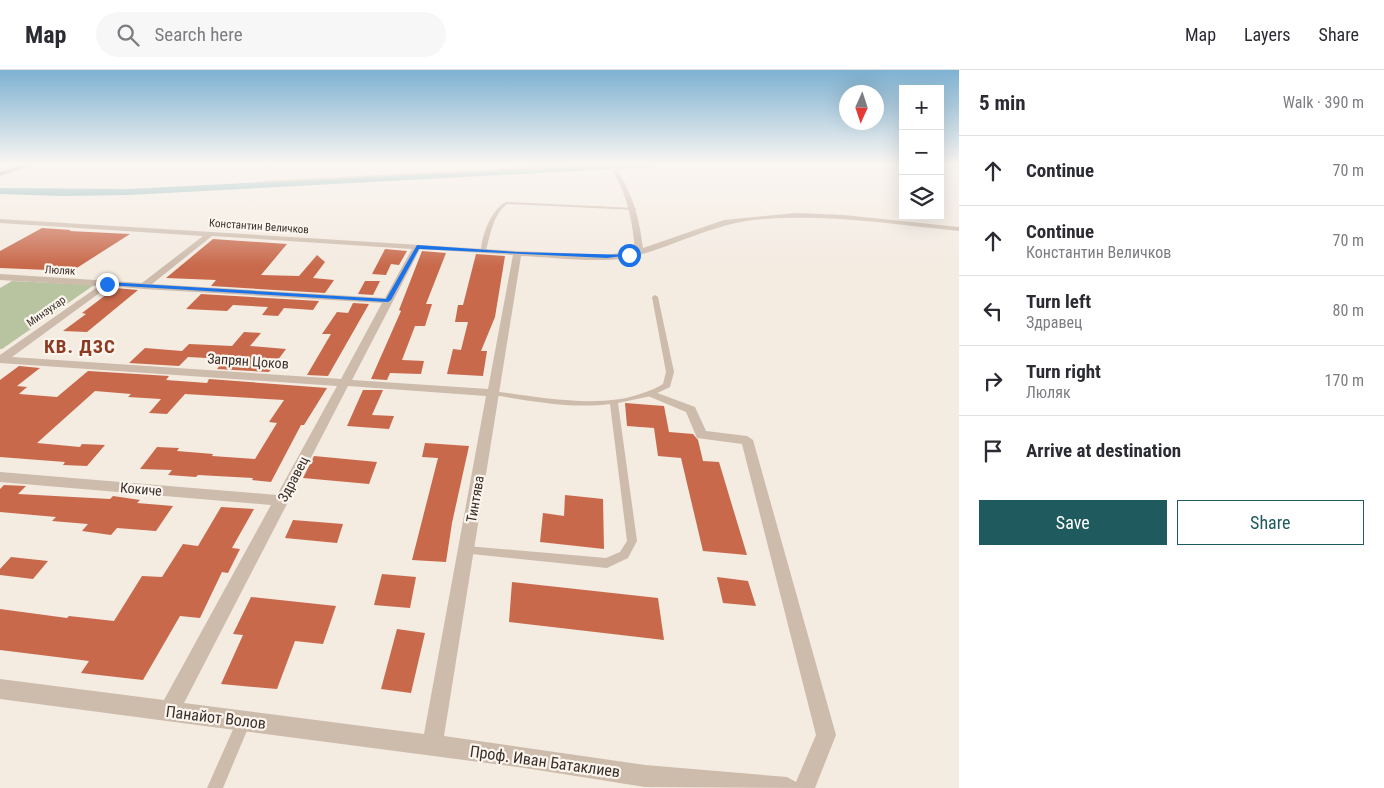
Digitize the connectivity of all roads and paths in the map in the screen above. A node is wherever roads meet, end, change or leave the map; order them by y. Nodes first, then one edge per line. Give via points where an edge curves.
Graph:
1 (629, 199) edge
2 (635, 209) junction
3 (0, 221) edge
4 (959, 229) edge
5 (210, 234) junction
6 (417, 247) junction
7 (483, 251) junction
8 (639, 251) junction
9 (517, 253) junction
10 (0, 277) edge
11 (107, 284) junction
12 (144, 286) junction
13 (654, 297) dead end
14 (388, 300) junction
15 (0, 359) edge
16 (344, 383) junction
17 (493, 393) junction
18 (652, 394) junction
19 (614, 402) junction
20 (0, 477) edge
21 (282, 501) junction
22 (466, 550) junction
23 (0, 689) edge
24 (169, 711) junction
25 (244, 720) junction
26 (432, 745) junction
27 (646, 782) edge
28 (706, 784) edge
29 (215, 788) edge
30 (787, 788) edge
31 (804, 788) edge

1 - 2 street
2 - 7 lane via 506,203 495,214
2 - 8 street
3 - 5 street, Константин Величков
4 - 8 street, Константин Величков via 796,215 724,222
5 - 6 street, Константин Величков
5 - 12 street
6 - 7 street, Константин Величков
6 - 14 street, Здравец
7 - 9 street, Константин Величков
8 - 9 street, Константин Величков via 620,257
9 - 17 street, Тинтява
10 - 11 street, Люляк
11 - 12 street, Люляк
11 - 15 street, Минзухар
12 - 14 street, Люляк
13 - 18 lane via 670,372 667,385
14 - 16 street, Здравец
15 - 16 street, Запрян Цоков
16 - 17 street, Запрян Цоков
16 - 21 street, Здравец
17 - 19 lane via 552,401
17 - 22 street, Тинтява
18 - 19 lane
18 - 31 street via 691,410 701,435 746,440 826,735
19 - 22 lane via 632,541 624,555 607,563
20 - 21 street, Кокиче
21 - 24 street, Здравец
22 - 26 street, Тинтява
23 - 24 street, Панайот Волов
24 - 25 street, Панайот Волов
25 - 26 street, Панайот Волов
25 - 29 lane
26 - 27 street, Проф. Иван Батаклиев via 525,757
27 - 28 street, Проф. Иван Батаклиев
28 - 30 street, Проф. Иван Батаклиев

